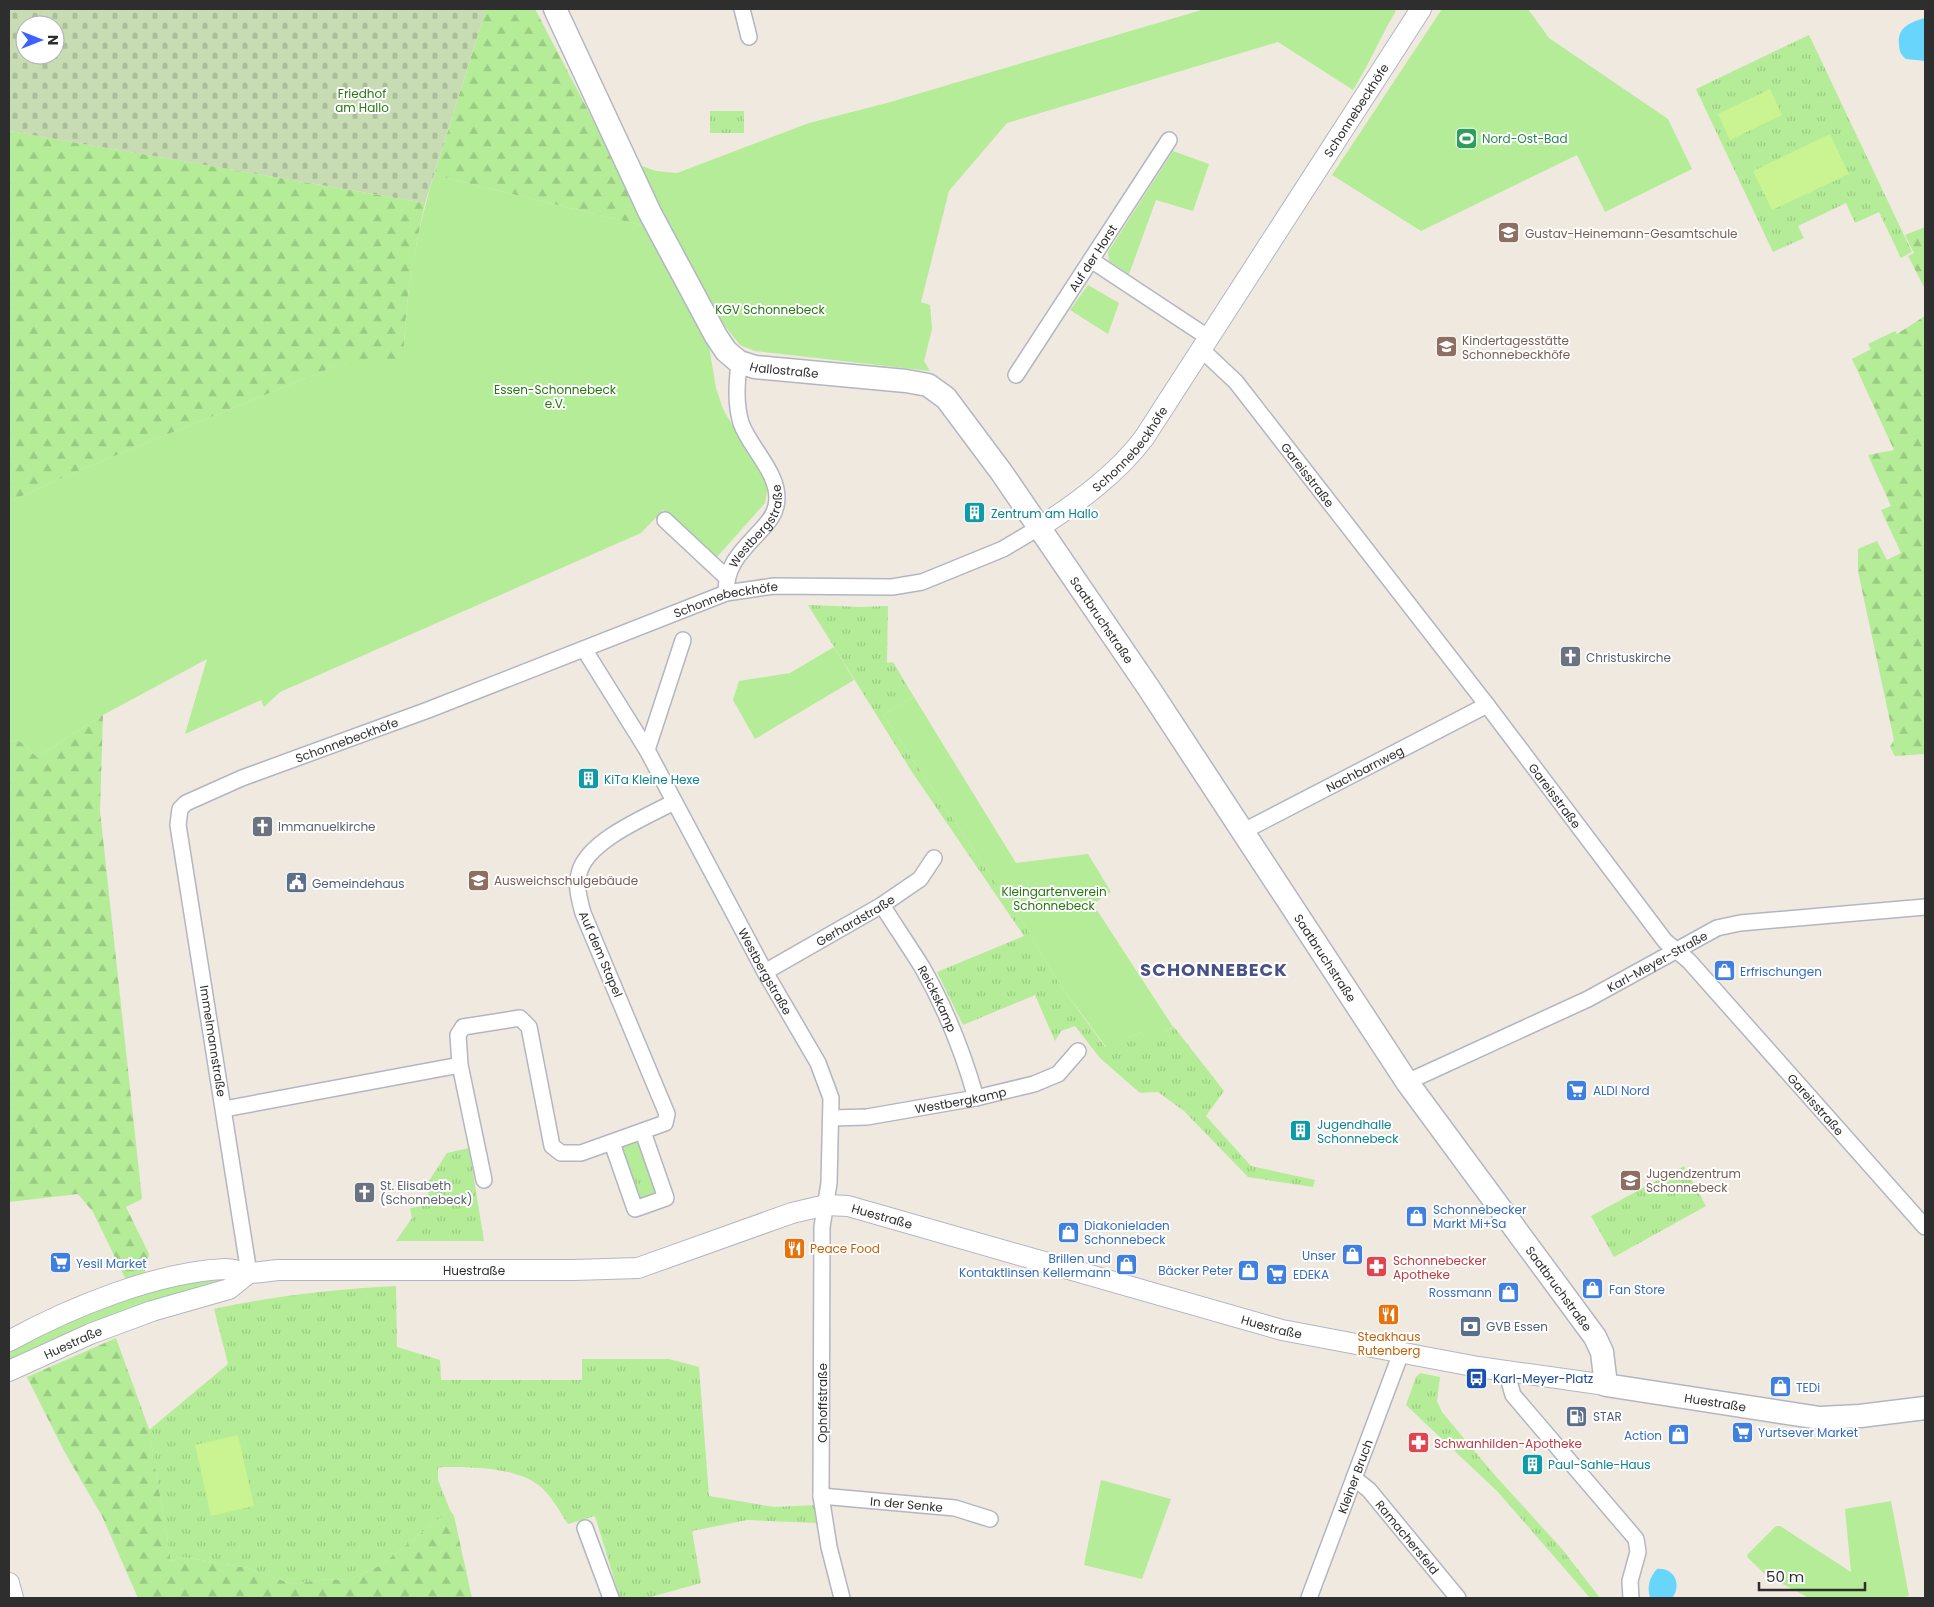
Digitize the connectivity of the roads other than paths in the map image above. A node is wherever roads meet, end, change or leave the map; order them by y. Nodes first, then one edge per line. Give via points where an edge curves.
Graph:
1 (555, 9) edge
2 (742, 9) edge
3 (1421, 9) edge
4 (749, 37) dead end
5 (1169, 140) dead end
6 (1091, 260) junction
7 (1205, 344) junction
8 (739, 362) junction
9 (1016, 375) dead end
10 (665, 520) dead end
11 (1040, 528) junction
12 (726, 577) junction
13 (726, 593) junction
14 (683, 640) dead end
15 (584, 649) junction
16 (1487, 706) junction
17 (647, 750) junction
18 (674, 802) junction
19 (180, 809) joint
20 (1242, 832) junction
21 (934, 858) dead end
22 (882, 905) junction
23 (1925, 907) edge
24 (1676, 951) junction
25 (766, 972) junction
26 (1078, 1050) dead end
27 (460, 1065) junction
28 (1407, 1082) junction
29 (976, 1098) junction
30 (224, 1109) junction
31 (831, 1118) junction
32 (643, 1132) junction
33 (612, 1143) junction
34 (484, 1180) dead end
35 (826, 1205) junction
36 (1925, 1227) edge
37 (249, 1273) junction
38 (9, 1341) edge
39 (1401, 1353) junction
40 (9, 1371) edge
41 (1506, 1371) junction
42 (1606, 1385) junction
43 (1925, 1408) edge
44 (1354, 1478) junction
45 (821, 1496) junction
46 (990, 1519) dead end
47 (586, 1528) dead end
48 (9, 1583) edge
49 (13, 1598) edge
50 (611, 1598) edge
51 (842, 1598) edge
52 (1309, 1598) edge
53 (1458, 1598) edge
54 (1631, 1598) edge

1 - 8 main road, Hallostraße via 674,259 716,336
2 - 4 street
3 - 7 street, Schonnebeckhöfe
5 - 6 street, Auf der Horst
6 - 7 street
6 - 9 street, Auf der Horst
7 - 11 street, Schonnebeckhöfe via 1128,459
7 - 16 street, Gareisstraße
8 - 11 main road, Hallostraße via 755,368 928,385 946,398
8 - 12 street, Westbergstraße via 736,395 742,424 773,481 776,506 771,518 736,558
10 - 12 street, Westbergstraße
11 - 13 street, Schonnebeckhöfe via 1003,550 922,582 892,587 774,586
11 - 20 main road, Saatbruchstraße
12 - 13 street, Westbergstraße
13 - 15 street, Schonnebeckhöfe
14 - 17 street
15 - 17 street, Westbergstraße
15 - 19 street, Schonnebeckhöfe via 242,778 194,799
16 - 20 street, Nachbarnweg
16 - 24 street, Gareisstraße via 1654,928
17 - 18 street, Westbergstraße
18 - 25 street, Westbergstraße
18 - 32 street, Auf dem Stapel via 600,845 580,869 578,883 583,913 668,1114 665,1123
19 - 30 street, Immelmannstraße via 178,825
20 - 28 main road, Saatbruchstraße
21 - 22 street, Gerhardstraße via 920,879
22 - 25 street, Gerhardstraße
22 - 29 street, Reickskamp via 943,1008 964,1054
23 - 24 street, Karl-Meyer-Straße via 1727,925
24 - 28 street, Karl-Meyer-Straße via 1588,999
24 - 36 street, Gareisstraße via 1689,961
25 - 31 street, Westbergstraße via 818,1063 831,1098
26 - 29 street, Westbergkamp via 1058,1074 1034,1084
27 - 30 street
27 - 33 street, Auf dem Stapel via 458,1034 463,1027 520,1018 529,1026 552,1146 561,1152 582,1153
27 - 34 street, Auf dem Stapel
28 - 42 main road, Saatbruchstraße via 1595,1337 1602,1352
29 - 31 street, Westbergkamp via 867,1117
30 - 37 street, Immelmannstraße
31 - 35 street, Westbergstraße
32 - 33 street, Auf dem Stapel
32 - 33 street via 666,1198 635,1209
35 - 37 street, Huestraße via 792,1213 638,1268 278,1270
35 - 39 street, Huestraße via 874,1212 1282,1330
35 - 45 street, Ophoffstraße via 822,1227
37 - 38 street, Huestraße via 226,1269 143,1285 46,1322
37 - 40 street, Huestraße via 229,1289 152,1311 90,1334
39 - 41 street, Huestraße
39 - 44 street, Kleiner Bruch
41 - 42 street, Huestraße
41 - 54 street via 1513,1395 1636,1539 1638,1552 1630,1581
42 - 43 main road, Huestraße via 1820,1418
44 - 52 street, Kleiner Bruch
44 - 53 street, Ramachersfeld via 1381,1505
45 - 46 street, In der Senke via 955,1508
45 - 51 street, Ophoffstraße
47 - 50 street
48 - 49 street

